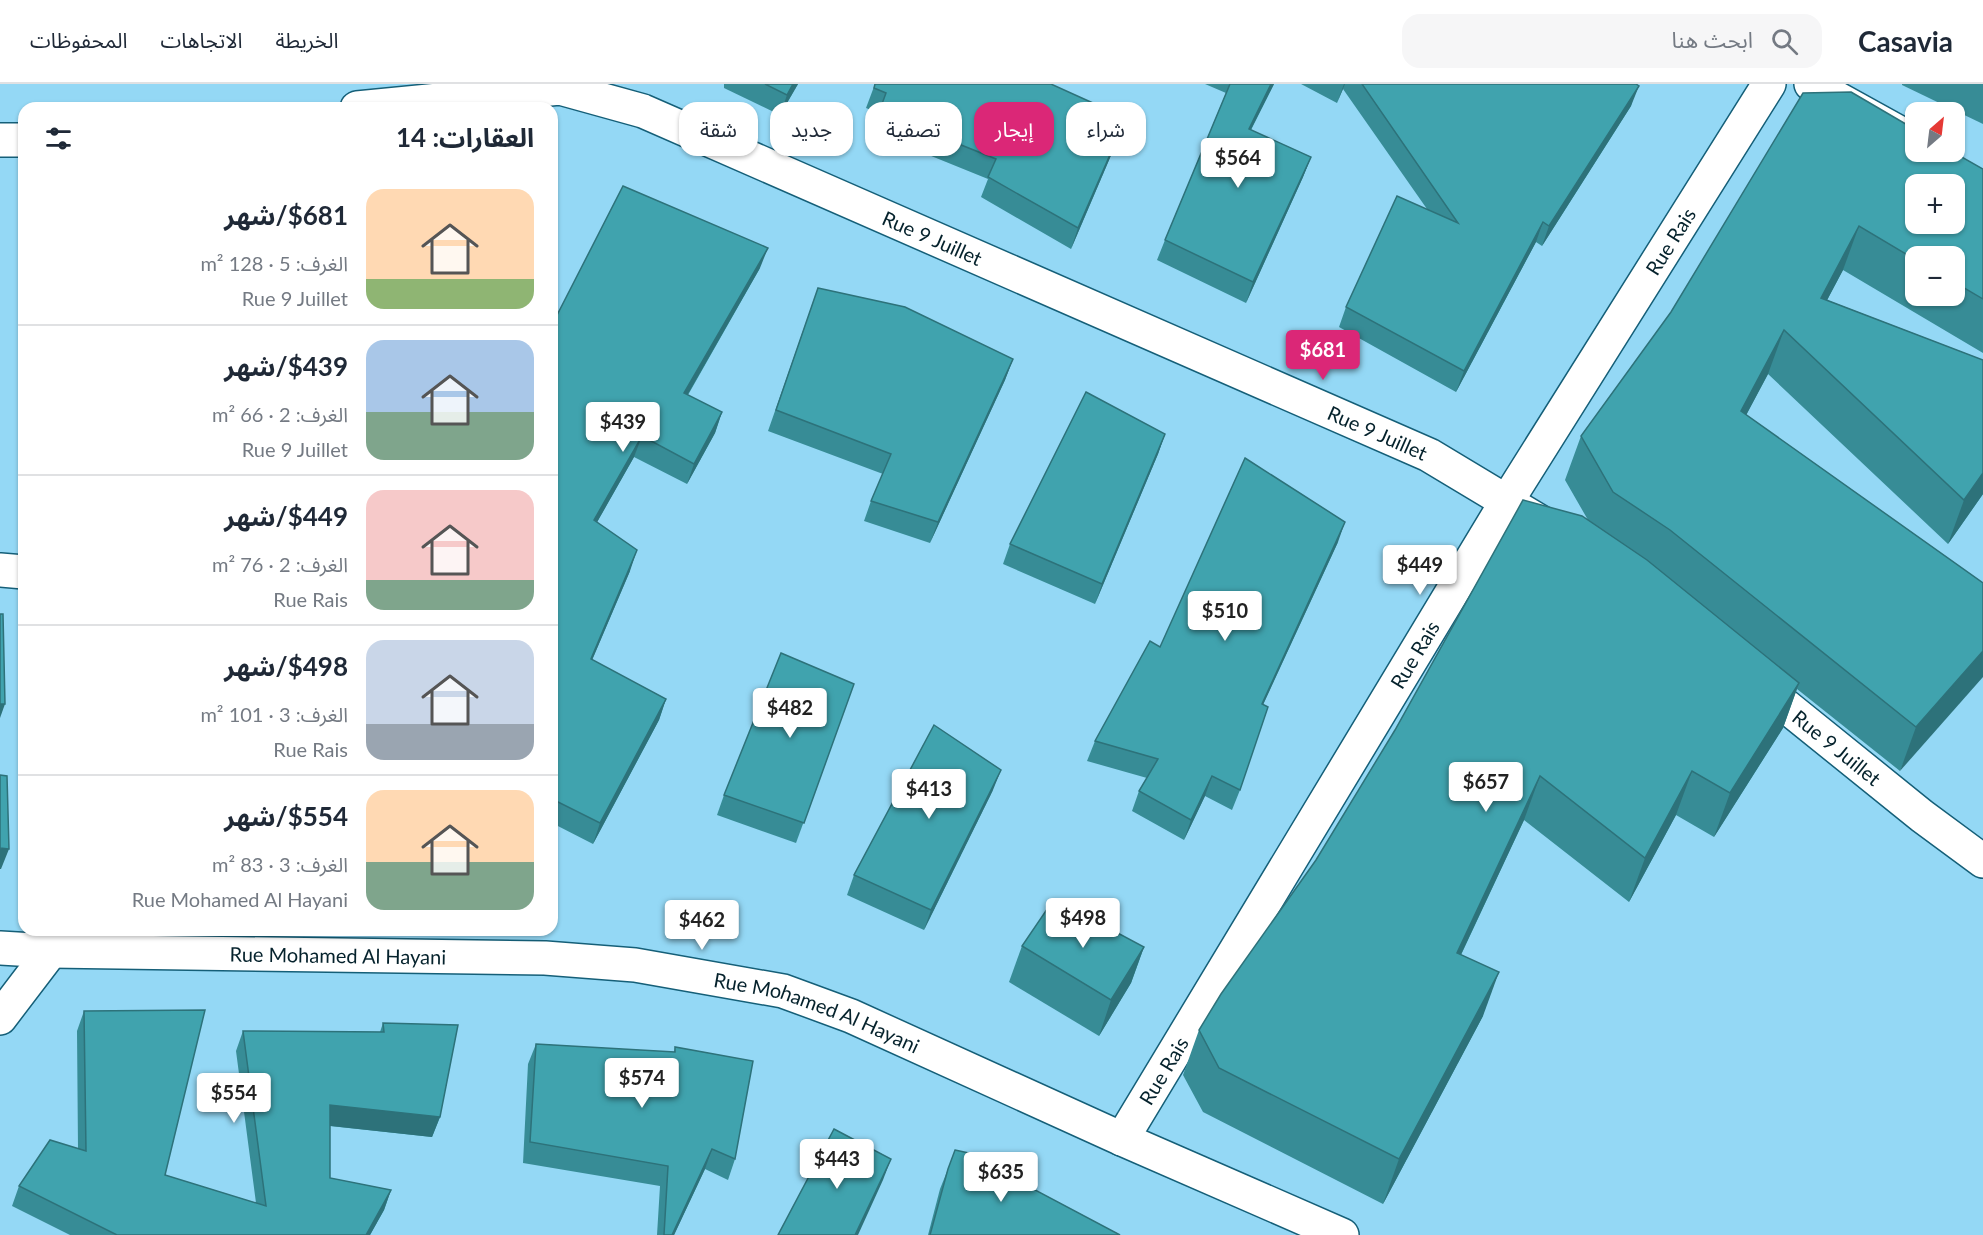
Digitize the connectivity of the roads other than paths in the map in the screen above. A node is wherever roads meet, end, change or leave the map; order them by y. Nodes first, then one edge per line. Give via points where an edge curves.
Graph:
1 (1770, 84) edge
2 (1811, 84) edge
3 (558, 94) edge
4 (443, 102) edge
5 (1905, 136) edge
6 (0, 140) edge
7 (18, 140) edge
8 (1507, 501) junction
9 (1586, 550) edge
10 (0, 570) edge
11 (18, 572) edge
12 (1732, 663) edge
13 (1983, 861) edge
14 (169, 941) edge
15 (0, 948) edge
16 (51, 951) junction
17 (0, 1018) edge
18 (1122, 1139) junction
19 (1342, 1235) edge

1 - 8 street, Rue Rais
2 - 5 street
3 - 4 street
3 - 8 street, Rue 9 Juillet via 654,116 1429,455
6 - 7 street
8 - 9 street, Rue 9 Juillet
8 - 18 street, Rue Rais
10 - 11 street
12 - 13 street, Rue 9 Juillet
14 - 16 street, Rue Mohamed Al Hayani
14 - 18 street, Rue Mohamed Al Hayani via 635,965 783,991 851,1016
15 - 16 street, Rue Mohamed Al Hayani
16 - 17 street
18 - 19 street, Rue Mohamed Al Hayani

